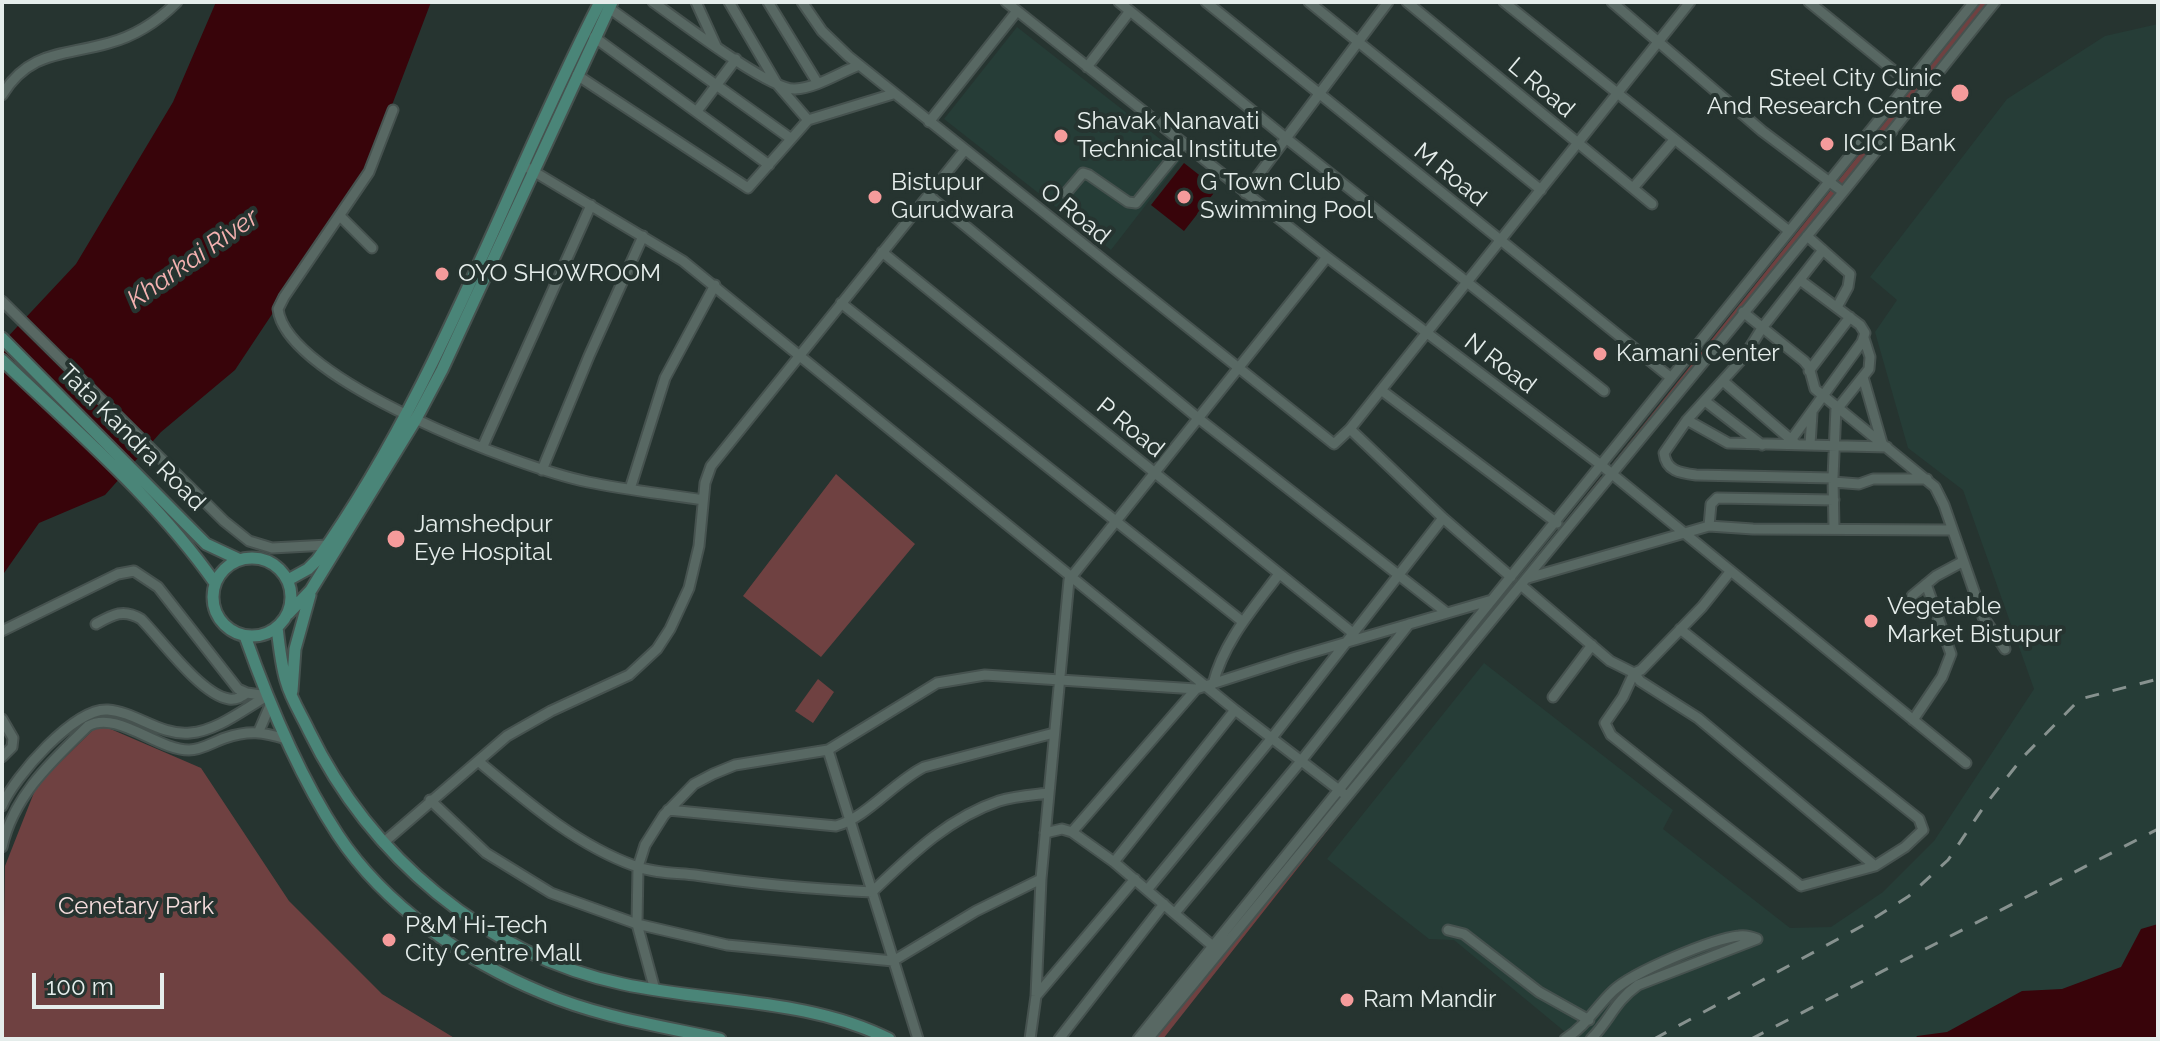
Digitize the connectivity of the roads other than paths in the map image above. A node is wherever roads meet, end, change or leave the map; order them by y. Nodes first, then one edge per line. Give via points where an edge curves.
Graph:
1 (177, 2) edge
2 (653, 2) edge
3 (696, 2) edge
4 (729, 2) edge
5 (768, 2) edge
6 (802, 2) edge
7 (1006, 2) edge
8 (1119, 2) edge
9 (1206, 2) edge
10 (1309, 2) edge
11 (1388, 2) edge
12 (1407, 2) edge
13 (1504, 2) edge
14 (1612, 2) edge
15 (1690, 2) edge
16 (1809, 2) edge
17 (1974, 2) edge
18 (1995, 2) edge
19 (607, 4) edge
20 (1017, 11) junction
21 (1130, 11) junction
22 (594, 37) junction
23 (1358, 41) junction
24 (1658, 41) junction
25 (716, 46) junction
26 (736, 59) junction
27 (859, 65) junction
28 (1087, 67) junction
29 (577, 75) junction
30 (817, 82) junction
31 (1909, 83) junction
32 (777, 84) junction
33 (717, 85) junction
34 (1617, 92) junction
35 (893, 94) junction
36 (2, 95) edge
37 (1319, 95) junction
38 (393, 110) dead end
39 (697, 111) junction
40 (808, 120) junction
41 (929, 122) junction
42 (790, 138) junction
43 (1287, 139) junction
44 (1674, 140) junction
45 (1184, 144) junction
46 (1577, 144) junction
47 (964, 151) junction
48 (523, 165) junction
49 (769, 165) junction
50 (535, 171) junction
51 (1829, 180) junction
52 (1633, 188) junction
53 (1541, 190) junction
54 (1843, 192) junction
55 (1066, 193) dead end
56 (1245, 193) junction
57 (928, 195) junction
58 (1652, 204) dead end
59 (591, 205) junction
60 (340, 216) junction
61 (1789, 231) junction
62 (643, 236) junction
63 (1807, 236) junction
64 (1500, 241) junction
65 (372, 248) dead end
66 (1823, 250) junction
67 (882, 252) junction
68 (1327, 257) junction
69 (1800, 280) junction
70 (1468, 282) junction
71 (715, 285) junction
72 (2, 301) edge
73 (841, 303) junction
74 (1837, 307) junction
75 (1743, 312) junction
76 (1850, 317) junction
77 (1762, 328) junction
78 (1427, 333) junction
79 (2, 338) edge
80 (1864, 338) junction
81 (798, 356) junction
82 (2, 360) edge
83 (1238, 369) junction
84 (1809, 371) junction
85 (1670, 377) junction
86 (1863, 377) junction
87 (1723, 381) junction
88 (1381, 390) junction
89 (1604, 391) dead end
90 (1822, 395) junction
91 (1705, 401) junction
92 (1837, 408) junction
93 (1812, 410) junction
94 (410, 416) junction
95 (1198, 418) junction
96 (1687, 420) junction
97 (1350, 429) junction
98 (1794, 443) junction
99 (1762, 445) junction
100 (1810, 445) junction
101 (483, 446) junction
102 (1834, 446) junction
103 (1885, 446) junction
104 (1601, 465) junction
105 (542, 470) junction
106 (1154, 473) junction
107 (1612, 474) junction
108 (1927, 479) junction
109 (1833, 480) junction
110 (630, 489) junction
111 (148, 493) junction
112 (703, 500) junction
113 (1834, 500) junction
114 (1443, 518) junction
115 (1114, 521) junction
116 (1555, 522) junction
117 (1709, 526) junction
118 (1834, 528) junction
119 (1567, 530) junction
120 (1952, 530) junction
121 (1683, 534) junction
122 (328, 545) junction
123 (238, 559) junction
124 (1962, 562) junction
125 (1730, 572) junction
126 (1279, 574) junction
127 (1400, 575) junction
128 (1071, 577) junction
129 (1511, 577) junction
130 (288, 580) junction
131 (1525, 582) junction
132 (215, 583) junction
133 (1926, 584) junction
134 (311, 590) junction
135 (1912, 596) dead end
136 (1493, 599) junction
137 (1447, 613) junction
138 (288, 614) junction
139 (1243, 622) junction
140 (96, 624) dead end
141 (1409, 624) junction
142 (277, 627) junction
143 (1680, 629) junction
144 (2, 631) edge
145 (245, 636) junction
146 (1350, 639) junction
147 (1592, 645) junction
148 (2005, 649) dead end
149 (1634, 673) junction
150 (1060, 679) junction
151 (1205, 686) junction
152 (247, 693) junction
153 (291, 695) junction
154 (1553, 697) dead end
155 (269, 699) junction
156 (1235, 710) junction
157 (2, 719) edge
158 (1913, 720) junction
159 (202, 731) junction
160 (259, 731) junction
161 (1054, 733) junction
162 (286, 739) junction
163 (1271, 739) junction
164 (208, 745) junction
165 (828, 750) junction
166 (2, 757) edge
167 (478, 761) junction
168 (1301, 761) junction
169 (1966, 763) dead end
170 (1339, 790) junction
171 (1049, 793) junction
172 (1349, 798) junction
173 (430, 800) junction
174 (2, 806) edge
175 (668, 810) junction
176 (850, 822) junction
177 (1072, 832) junction
178 (1045, 833) junction
179 (383, 843) junction
180 (2, 847) edge
181 (1114, 862) junction
182 (1875, 866) junction
183 (638, 867) junction
184 (1041, 879) junction
185 (1135, 879) junction
186 (1147, 890) junction
187 (872, 892) junction
188 (1164, 904) junction
189 (1175, 913) junction
190 (637, 924) junction
191 (1448, 930) dead end
192 (1216, 949) junction
193 (893, 961) junction
194 (655, 990) junction
195 (1036, 996) junction
196 (1589, 1020) junction
197 (720, 1039) edge
198 (889, 1039) edge
199 (918, 1039) edge
200 (1030, 1039) edge
201 (1059, 1039) edge
202 (1138, 1039) edge
203 (1148, 1039) edge
204 (1565, 1039) edge
205 (1591, 1039) edge

1 - 36 street via 141,30 111,43 47,55 23,69
2 - 25 street
3 - 25 street
4 - 32 street
5 - 30 street
6 - 27 street, O Road via 822,31
7 - 20 street, N Road
8 - 21 street
9 - 37 street, M Road
10 - 23 street
11 - 23 street
12 - 46 street, L Road
13 - 34 street
14 - 24 street
15 - 24 street
16 - 31 street
17 - 31 street
18 - 54 street
19 - 22 main road
19 - 33 street
19 - 48 main road
20 - 28 street, N Road
20 - 41 street
21 - 28 street
21 - 43 street
22 - 29 main road
22 - 39 street
23 - 37 street
23 - 53 street
24 - 34 street
24 - 51 street via 1762,131
25 - 26 street
26 - 32 street
26 - 33 street
27 - 30 street
27 - 35 street, O Road
28 - 45 street, N Road
29 - 49 street via 748,188
29 - 50 main road
30 - 32 street via 797,89
31 - 51 street
32 - 40 street
33 - 39 street
33 - 42 street
34 - 44 street
34 - 46 street
35 - 40 street
35 - 41 street, O Road
37 - 43 street
37 - 64 street, M Road
38 - 60 street via 369,172
39 - 49 street
40 - 42 street
41 - 47 street, O Road
42 - 49 street
43 - 56 street
43 - 70 street
44 - 52 street
44 - 61 street
45 - 55 street via 1136,203 1083,173
45 - 56 street, N Road
46 - 52 street, L Road
46 - 53 street
47 - 57 street
47 - 83 street, O Road
48 - 50 street
48 - 94 main road
50 - 59 street
50 - 94 main road
51 - 54 street
51 - 61 street
52 - 58 street, L Road
53 - 64 street
54 - 63 street
56 - 68 street, N Road
57 - 67 street
57 - 95 street
59 - 62 street
59 - 101 street
60 - 65 street
60 - 94 street via 284,297 279,321 291,339 347,383
61 - 85 street
62 - 71 street
62 - 105 street
63 - 66 street
63 - 75 street
64 - 70 street
64 - 85 street, M Road
66 - 69 street
66 - 74 street via 1850,274
67 - 73 street
67 - 106 street, P Road
68 - 78 street, N Road
68 - 83 street
69 - 74 street
69 - 77 street
70 - 78 street
70 - 89 street
71 - 81 street
71 - 110 street via 665,378
72 - 122 street via 249,541 272,548
73 - 81 street
73 - 115 street
74 - 76 street
75 - 77 street
75 - 107 street
76 - 80 street via 1864,329
76 - 84 street
77 - 84 street via 1804,361
77 - 87 street
78 - 88 street
78 - 104 street, N Road
79 - 111 main road, Tata Kandra Road
80 - 86 street via 1871,363
80 - 90 street
81 - 112 street via 711,466
81 - 128 street
82 - 111 main road
83 - 95 street
83 - 97 street, O Road via 1334,444
84 - 90 street
85 - 104 street
86 - 92 street
86 - 103 street
87 - 91 street
87 - 98 street
88 - 97 street
88 - 116 street
90 - 92 street
90 - 93 street
91 - 96 street
91 - 99 street
92 - 102 street
92 - 103 street
93 - 98 street
93 - 100 street
94 - 101 street
94 - 122 main road
94 - 134 main road
95 - 106 street
95 - 127 street
96 - 99 street via 1728,443
96 - 109 street via 1664,453 1665,462 1679,473
97 - 114 street
98 - 99 street
98 - 100 street
100 - 102 street
101 - 105 street
102 - 103 street
102 - 109 street
103 - 108 street
104 - 107 street, N Road
104 - 116 street
105 - 110 street
106 - 115 street
106 - 126 street, P Road
107 - 119 street
107 - 121 street, N Road
108 - 109 street via 1859,484
108 - 120 street via 1940,495
109 - 113 street
110 - 112 street
111 - 123 main road, Tata Kandra Road via 206,544
111 - 132 main road
112 - 167 street via 689,588 657,649 629,675 524,725
113 - 117 street via 1717,498 1711,504
113 - 118 street
114 - 127 street
114 - 129 street
115 - 128 street
115 - 139 street
116 - 119 street
116 - 129 street
117 - 118 street
117 - 121 street
118 - 120 street
119 - 131 street
120 - 124 street
121 - 125 street, N Road
121 - 131 street
122 - 130 main road via 308,569
123 - 130 main road via 269,561
123 - 132 main road
124 - 133 street
124 - 148 street via 1983,617
125 - 143 street
125 - 158 street, N Road
126 - 139 street
126 - 146 street, P Road
127 - 137 street
127 - 146 street
128 - 150 street
128 - 151 street
129 - 136 street
130 - 138 main road
131 - 147 street
131 - 172 street
132 - 145 main road via 212,600 218,617
133 - 135 street
133 - 158 street via 1951,654
134 - 138 main road
134 - 153 main road via 295,649
136 - 137 street
136 - 170 street
137 - 141 street
138 - 142 main road
139 - 151 street
140 - 152 street via 132,613 210,690 226,699
141 - 146 street
141 - 168 street
142 - 145 main road
142 - 153 main road
143 - 149 street
143 - 182 street via 1919,819 1923,830
144 - 152 street via 134,571 158,587 238,689
145 - 155 main road
146 - 151 street
146 - 163 street
147 - 149 street
147 - 154 street
149 - 182 street via 1698,718
149 - 182 street via 1605,723 1611,735 1801,886
150 - 151 street
150 - 161 street
150 - 165 street via 985,675 937,683
151 - 156 street
151 - 177 street
152 - 155 street
153 - 155 main road
153 - 179 main road via 324,762
155 - 159 street
155 - 160 street
155 - 162 main road
156 - 163 street
156 - 181 street
157 - 166 street via 13,738
158 - 169 street, N Road
159 - 164 street
159 - 174 street via 173,732 107,710 84,715 35,760
160 - 162 street
160 - 164 street
161 - 171 street
161 - 176 street via 924,767
162 - 197 main road via 339,836 386,891 457,949 545,994
163 - 168 street
163 - 186 street
164 - 180 street via 176,748 96,721 34,780
165 - 175 street via 735,765 694,784
165 - 176 street
167 - 173 street
167 - 183 street via 566,829
168 - 170 street
168 - 189 street
170 - 172 street
170 - 192 street
171 - 178 street
171 - 187 street via 1000,801 958,821
172 - 192 street
173 - 179 street
173 - 190 street via 503,865 567,901
175 - 176 street via 836,826
175 - 183 street via 645,845
176 - 187 street
177 - 178 street
177 - 181 street
178 - 184 street
179 - 194 main road via 453,906 518,946 590,975
181 - 185 street
183 - 187 street via 745,883
183 - 190 street
184 - 193 street
184 - 195 street
185 - 186 street
185 - 195 street
186 - 188 street
187 - 193 street
188 - 189 street
188 - 201 street
189 - 192 street
190 - 193 street via 727,945
190 - 194 street
191 - 196 street via 1464,934 1539,992
192 - 202 street
192 - 203 street
193 - 199 street
194 - 198 main road via 793,1010
195 - 200 street
196 - 204 street
196 - 205 street via 1614,990 1667,961 1732,937 1757,939 1638,985 1619,1000

